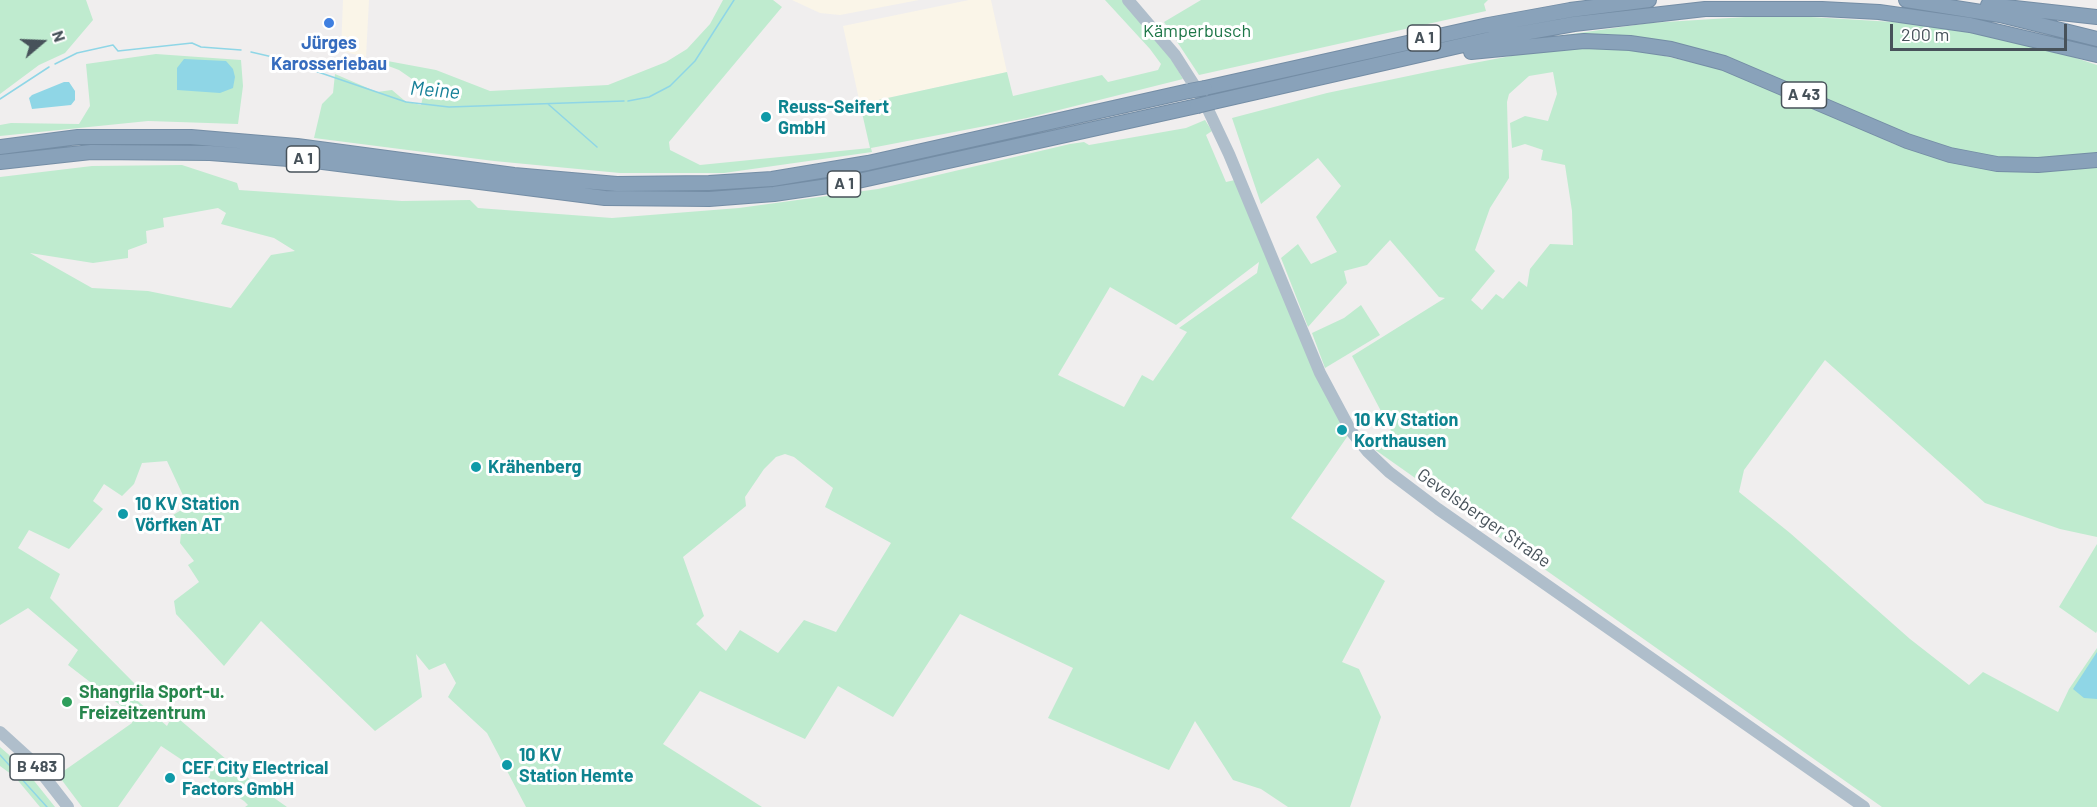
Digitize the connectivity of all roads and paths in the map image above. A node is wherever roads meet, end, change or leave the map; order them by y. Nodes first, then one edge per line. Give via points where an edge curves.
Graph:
1 (1128, 0) edge
2 (1649, 0) edge
3 (1911, 1) edge
4 (2097, 17) edge
5 (2097, 39) edge
6 (1507, 42) junction
7 (2097, 56) edge
8 (1406, 58) joint
9 (1189, 85) junction
10 (0, 147) edge
11 (2097, 160) edge
12 (0, 162) edge
13 (0, 732) edge
14 (68, 807) edge
15 (1864, 807) edge

1 - 9 main road, Gevelsberger Straße via 1175,55
2 - 9 highway, A 1, bridge via 1503,22 1204,88
3 - 4 highway via 2021,7
3 - 5 highway via 2000,15
6 - 7 highway via 1585,23 1685,11 1822,9 1941,20
6 - 8 highway, A 43
6 - 11 highway, A 43 via 1584,41 1671,49 1724,63 1907,141 1950,155 1997,164
8 - 12 highway, A 1, bridge via 849,183 709,199 610,198 315,160 210,153 91,152
9 - 10 highway, A 1 via 828,171 709,183 611,183 514,175 297,146 191,137 78,137
9 - 15 main road, Gevelsberger Straße via 1229,154 1320,373 1351,431 1368,452 1430,503
13 - 14 main road, B 483 via 33,762

